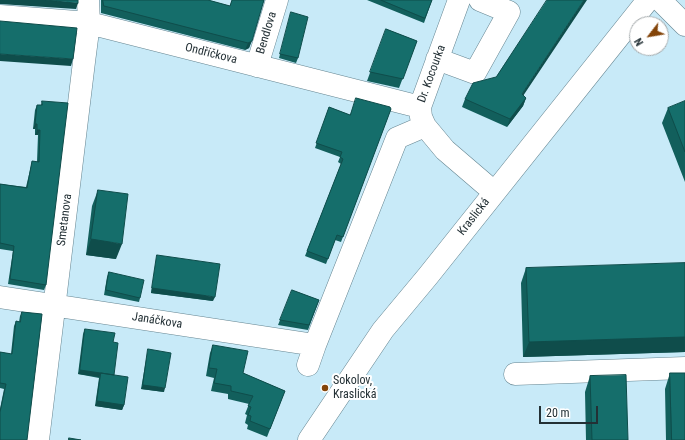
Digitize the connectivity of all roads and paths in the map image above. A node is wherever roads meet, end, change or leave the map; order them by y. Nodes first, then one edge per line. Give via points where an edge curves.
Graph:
1 (88, 0) edge
2 (277, 0) edge
3 (459, 0) edge
4 (480, 0) edge
5 (648, 0) edge
6 (660, 0) edge
7 (0, 16) edge
8 (681, 21) edge
9 (89, 23) junction
10 (437, 59) junction
11 (257, 66) junction
12 (422, 117) junction
13 (494, 192) junction
14 (0, 297) edge
15 (54, 305) junction
16 (685, 368) edge
17 (515, 374) dead end
18 (38, 440) edge
19 (309, 440) edge

1 - 9 street, Smetanova
2 - 11 street, Bendlova
3 - 10 street, Dr. Kocourka
4 - 10 street via 509,12 475,74
5 - 13 street, Kraslická
6 - 8 street
7 - 9 street, Ondříčkova
9 - 11 street, Ondříčkova
9 - 15 street, Smetanova
10 - 12 street, Dr. Kocourka
11 - 12 street, Ondříčkova
12 - 13 street via 445,150
12 - 15 street, Janáčkova via 397,138 311,355
13 - 19 street, Kraslická via 382,330
14 - 15 street, Janáčkova
15 - 18 street, Smetanova
16 - 17 street

